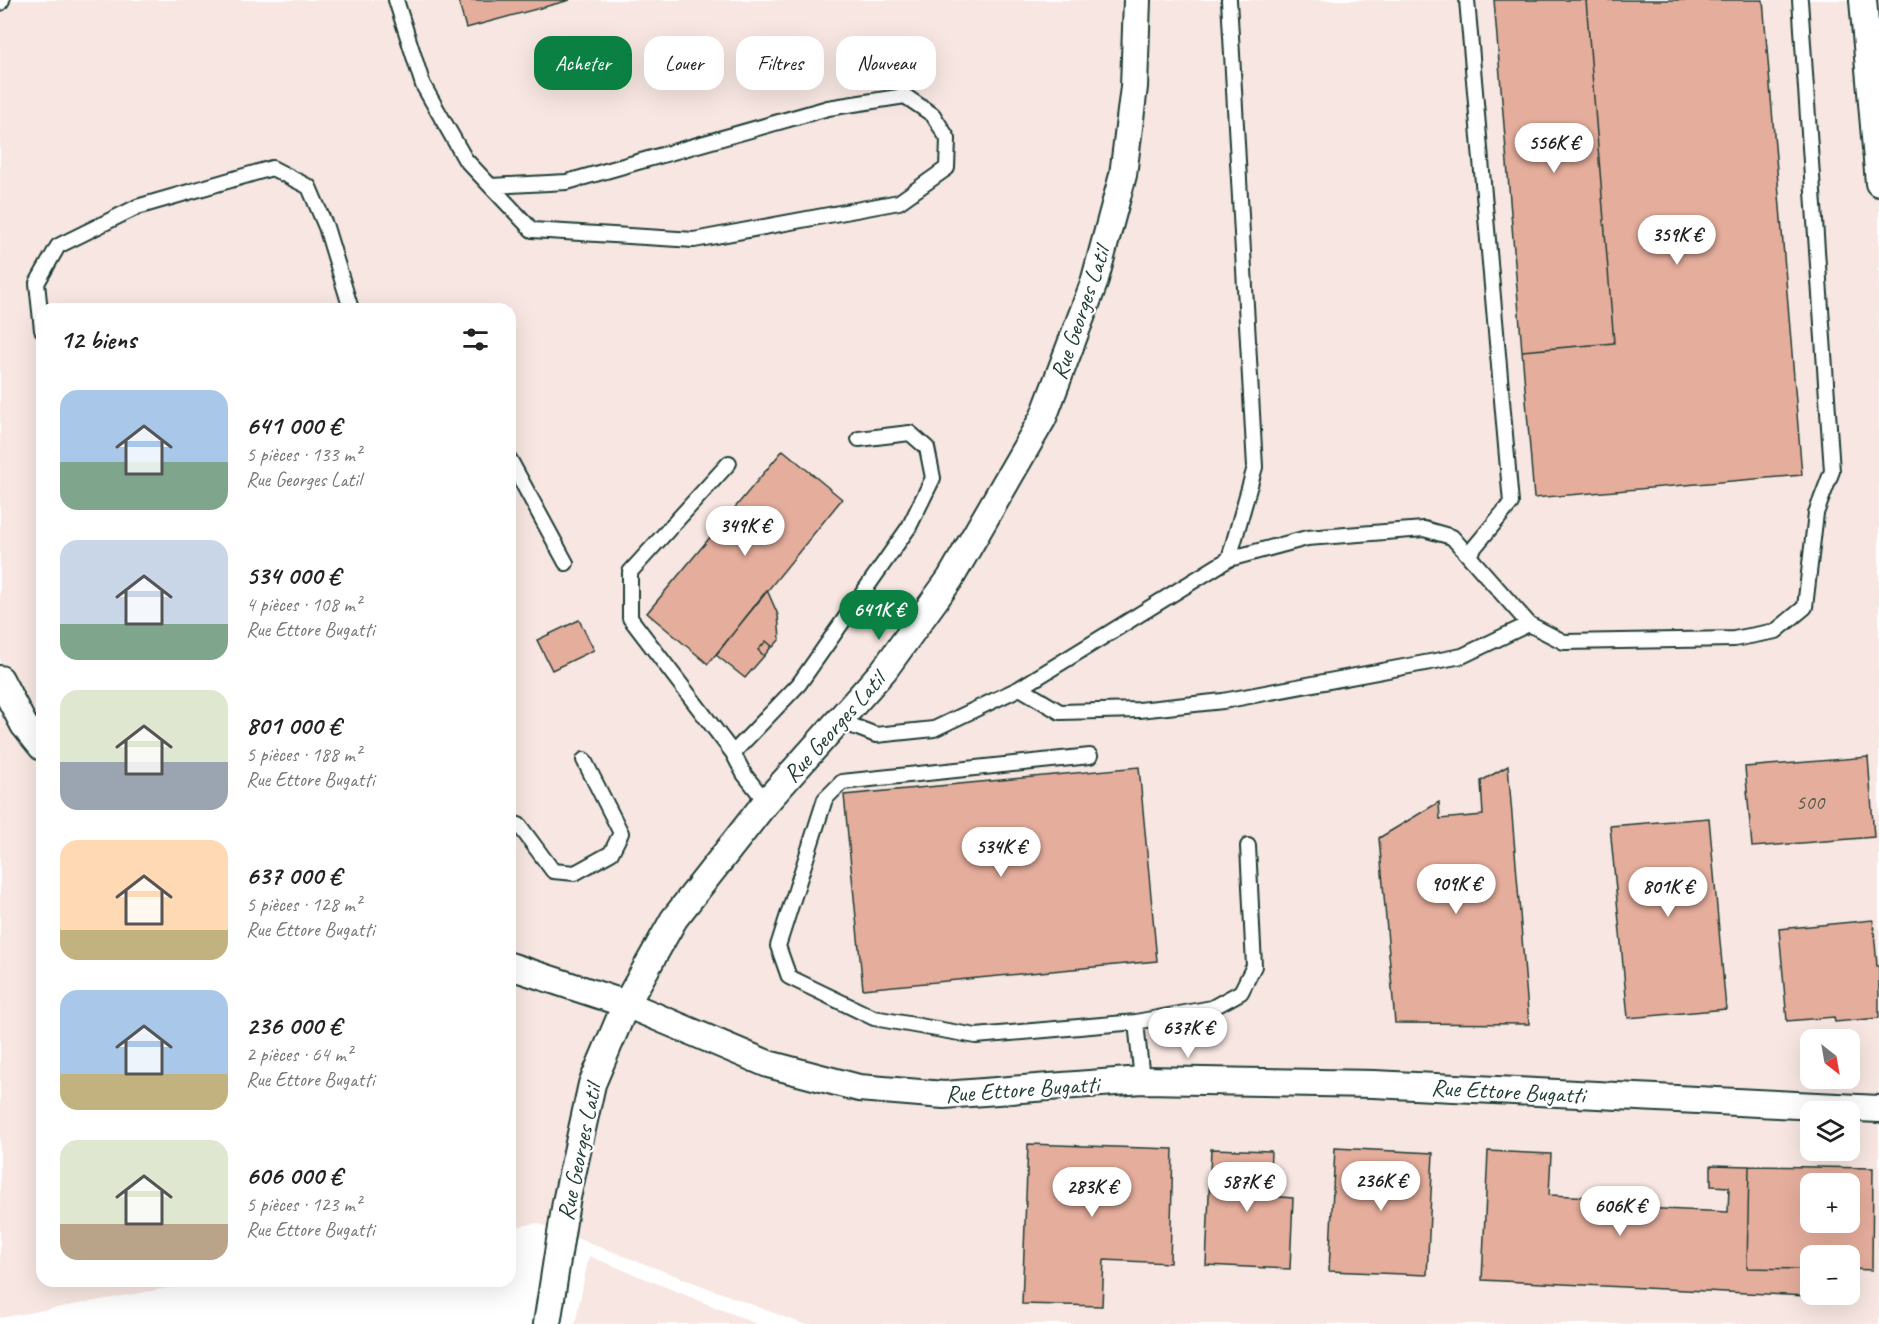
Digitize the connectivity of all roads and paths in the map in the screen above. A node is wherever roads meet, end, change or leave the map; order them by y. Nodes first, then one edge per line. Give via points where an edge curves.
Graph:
1 (396, 0) edge
2 (1137, 0) edge
3 (1229, 0) edge
4 (1467, 0) edge
5 (1800, 0) edge
6 (1863, 0) edge
7 (1879, 183) edge
8 (491, 186) junction
9 (39, 303) edge
10 (349, 303) edge
11 (860, 439) dead end
12 (729, 463) dead end
13 (516, 471) edge
14 (1468, 555) junction
15 (1229, 559) junction
16 (566, 563) dead end
17 (1529, 624) junction
18 (0, 679) edge
19 (1020, 688) junction
20 (840, 721) junction
21 (36, 740) edge
22 (733, 753) junction
23 (1090, 756) dead end
24 (584, 760) dead end
25 (766, 802) junction
26 (516, 824) edge
27 (1248, 846) dead end
28 (516, 968) edge
29 (626, 1004) junction
30 (1136, 1022) junction
31 (1142, 1080) junction
32 (1879, 1109) edge
33 (547, 1324) edge

1 - 8 lane via 423,85 465,159
2 - 20 street, Rue Georges Latil via 1134,87 1123,175 1095,284 1043,418 950,579 884,670
3 - 15 lane via 1255,467
4 - 14 lane via 1511,503
5 - 17 lane via 1832,471 1816,513 1805,607 1776,632 1734,639 1564,642
6 - 7 street
8 - 8 lane via 532,230 694,240 898,202 946,168 948,140 933,115 905,96 828,108 567,182
9 - 10 lane via 37,283 58,246 137,207 272,168 309,187
11 - 22 lane via 910,433 927,448 933,478 909,527 799,684
12 - 22 lane via 630,572 630,618
13 - 16 lane
14 - 15 lane via 1452,537 1424,529 1307,538
14 - 17 lane
15 - 19 lane
17 - 19 lane via 1462,656 1223,701 1139,710 1060,712
18 - 21 street
19 - 20 lane via 934,729 876,735
20 - 25 street, Rue Georges Latil
22 - 25 lane
23 - 30 lane via 842,782 825,799 778,946 789,977 874,1018 976,1036
24 - 26 lane via 621,833 611,853 575,873 553,871
25 - 29 street, Rue Georges Latil via 674,919
27 - 30 lane via 1254,966 1240,992 1212,1008
28 - 29 street, Rue Ettore Bugatti
29 - 31 street, Rue Ettore Bugatti via 768,1064 859,1088 944,1095
29 - 33 street, Rue Georges Latil via 592,1084 566,1202
30 - 31 lane
31 - 32 street, Rue Ettore Bugatti via 1374,1084

